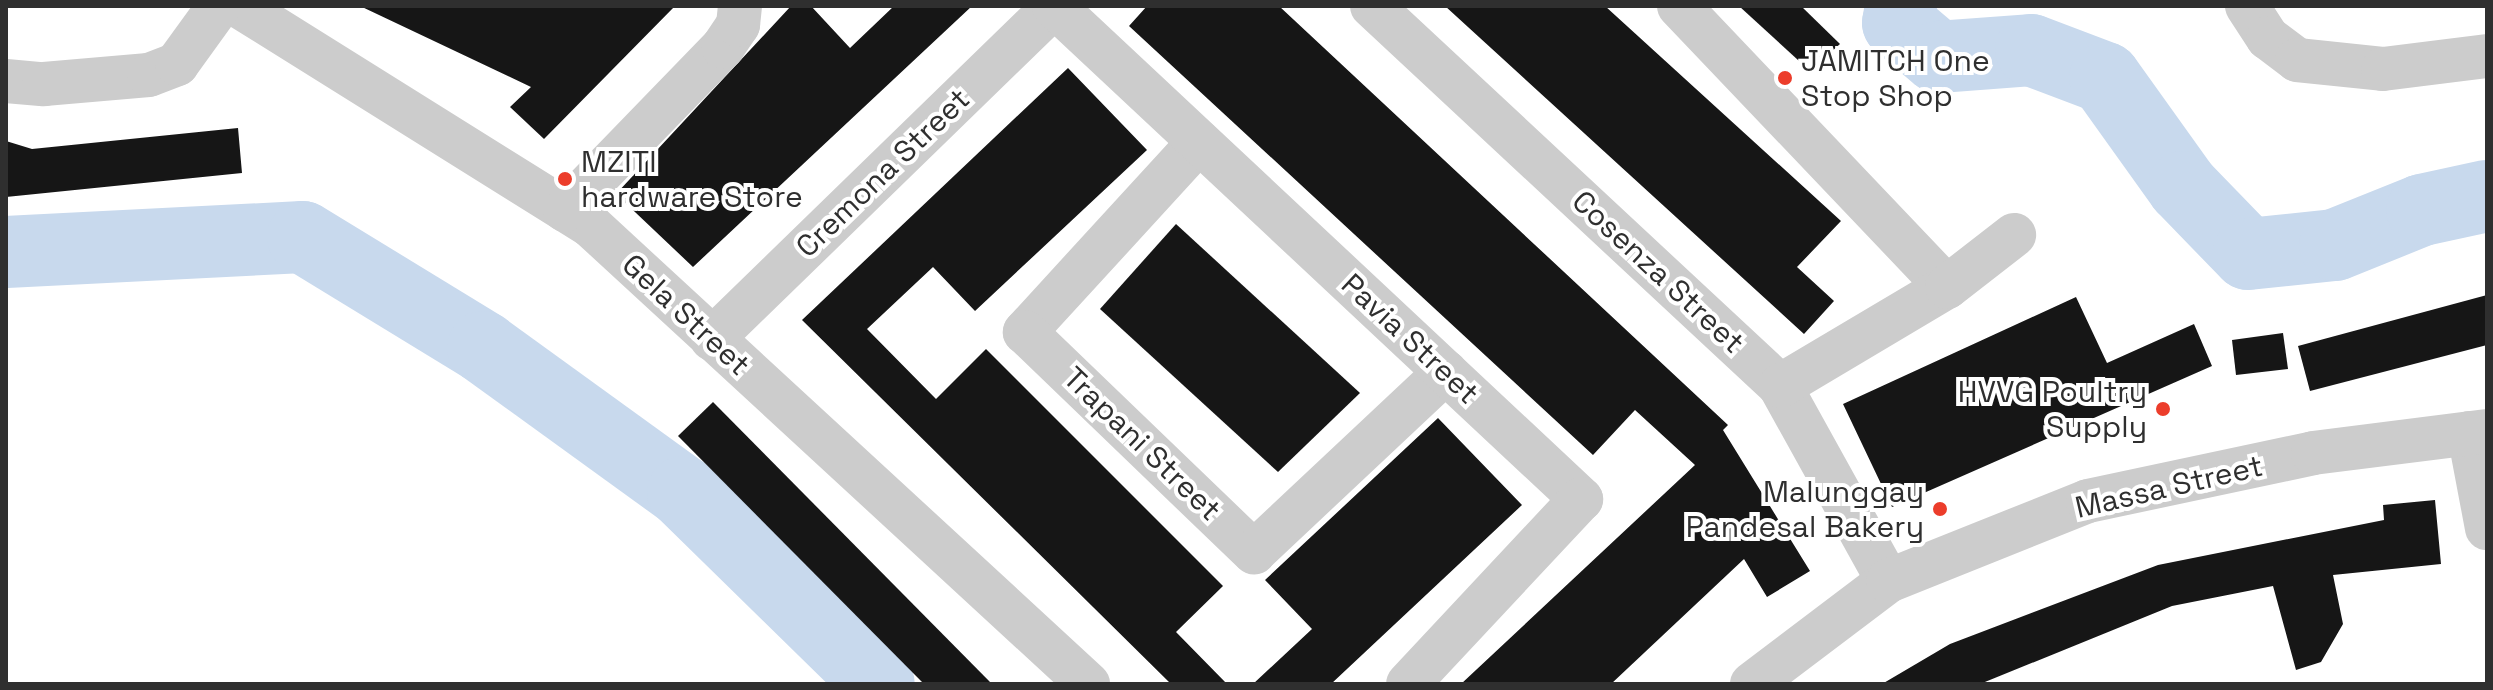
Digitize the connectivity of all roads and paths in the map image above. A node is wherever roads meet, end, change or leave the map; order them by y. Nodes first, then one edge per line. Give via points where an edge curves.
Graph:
1 (219, 6) edge
2 (239, 6) edge
3 (740, 6) edge
4 (1054, 6) edge
5 (1372, 6) edge
6 (1679, 6) edge
7 (2247, 6) edge
8 (2487, 56) edge
9 (6, 81) edge
10 (1199, 142) junction
11 (565, 210) junction
12 (2014, 235) dead end
13 (1947, 287) junction
14 (712, 339) junction
15 (1446, 372) junction
16 (1780, 386) junction
17 (2478, 432) edge
18 (2487, 528) edge
19 (1888, 581) junction
20 (1088, 684) edge
21 (1408, 684) edge
22 (1752, 684) edge

1 - 9 street via 177,64 149,75 44,84
2 - 11 street, Gela Street
3 - 11 street via 738,25 723,47
4 - 10 street, Pavia Street
4 - 14 street, Cremona Street
5 - 16 street, Cosenza Street
6 - 13 street
7 - 8 street via 2268,38 2297,60 2383,69
10 - 15 street, Pavia Street
10 - 15 street, Trapani Street via 1025,332 1254,552
11 - 14 street, Gela Street via 591,226
12 - 13 street
13 - 16 street
14 - 20 street, Gela Street
15 - 21 street, Pavia Street via 1581,499
16 - 19 street, Cosenza Street
17 - 18 street
17 - 19 street, Massa Street via 2313,453 2088,501
19 - 22 street, Massa Street

